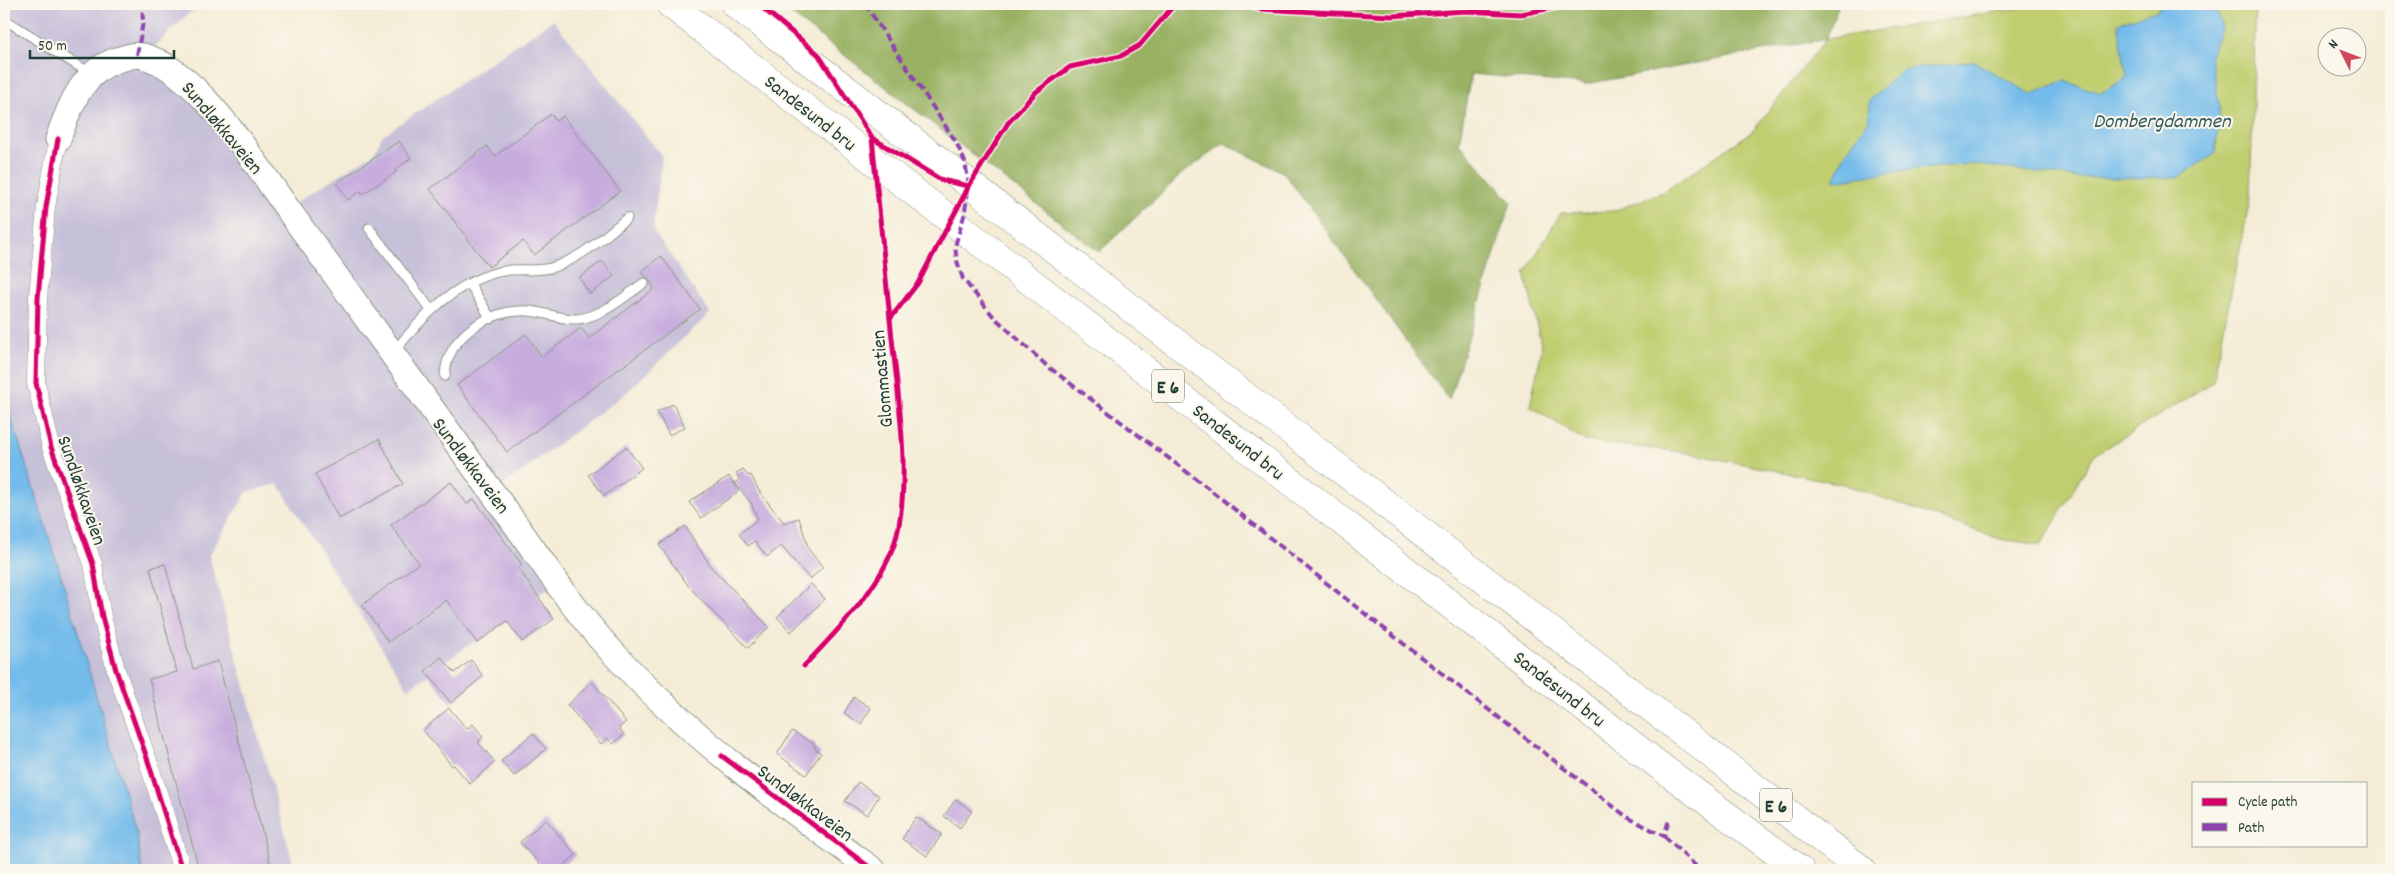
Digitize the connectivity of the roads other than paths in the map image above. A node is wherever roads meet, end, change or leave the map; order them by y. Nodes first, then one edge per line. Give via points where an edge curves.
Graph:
1 (670, 4) edge
2 (735, 4) edge
3 (4, 19) edge
4 (91, 74) junction
5 (58, 140) joint
6 (628, 218) dead end
7 (369, 228) dead end
8 (644, 283) dead end
9 (470, 284) junction
10 (431, 310) junction
11 (491, 319) junction
12 (392, 355) junction
13 (446, 376) dead end
14 (182, 870) edge
15 (873, 870) edge
16 (1800, 870) edge
17 (1862, 870) edge

1 - 16 highway, Sandesund bru / E 6 via 1665,770
2 - 17 highway, Sandesund bru / E 6
3 - 4 lane
4 - 5 main road, Sundløkkaveien via 67,113
4 - 12 main road, Sundløkkaveien via 110,61 137,55 173,68 245,149
5 - 14 street, Sundløkkaveien via 46,206 38,298 36,383 51,447 93,564 116,670
6 - 9 lane via 605,237 554,267 497,272
7 - 10 lane
8 - 11 lane via 612,306 578,319 529,311 506,312
9 - 10 lane
9 - 11 lane
10 - 12 lane
11 - 13 lane via 470,329 452,348 446,364
12 - 15 main road, Sundløkkaveien via 590,626 614,654 654,696 722,756

